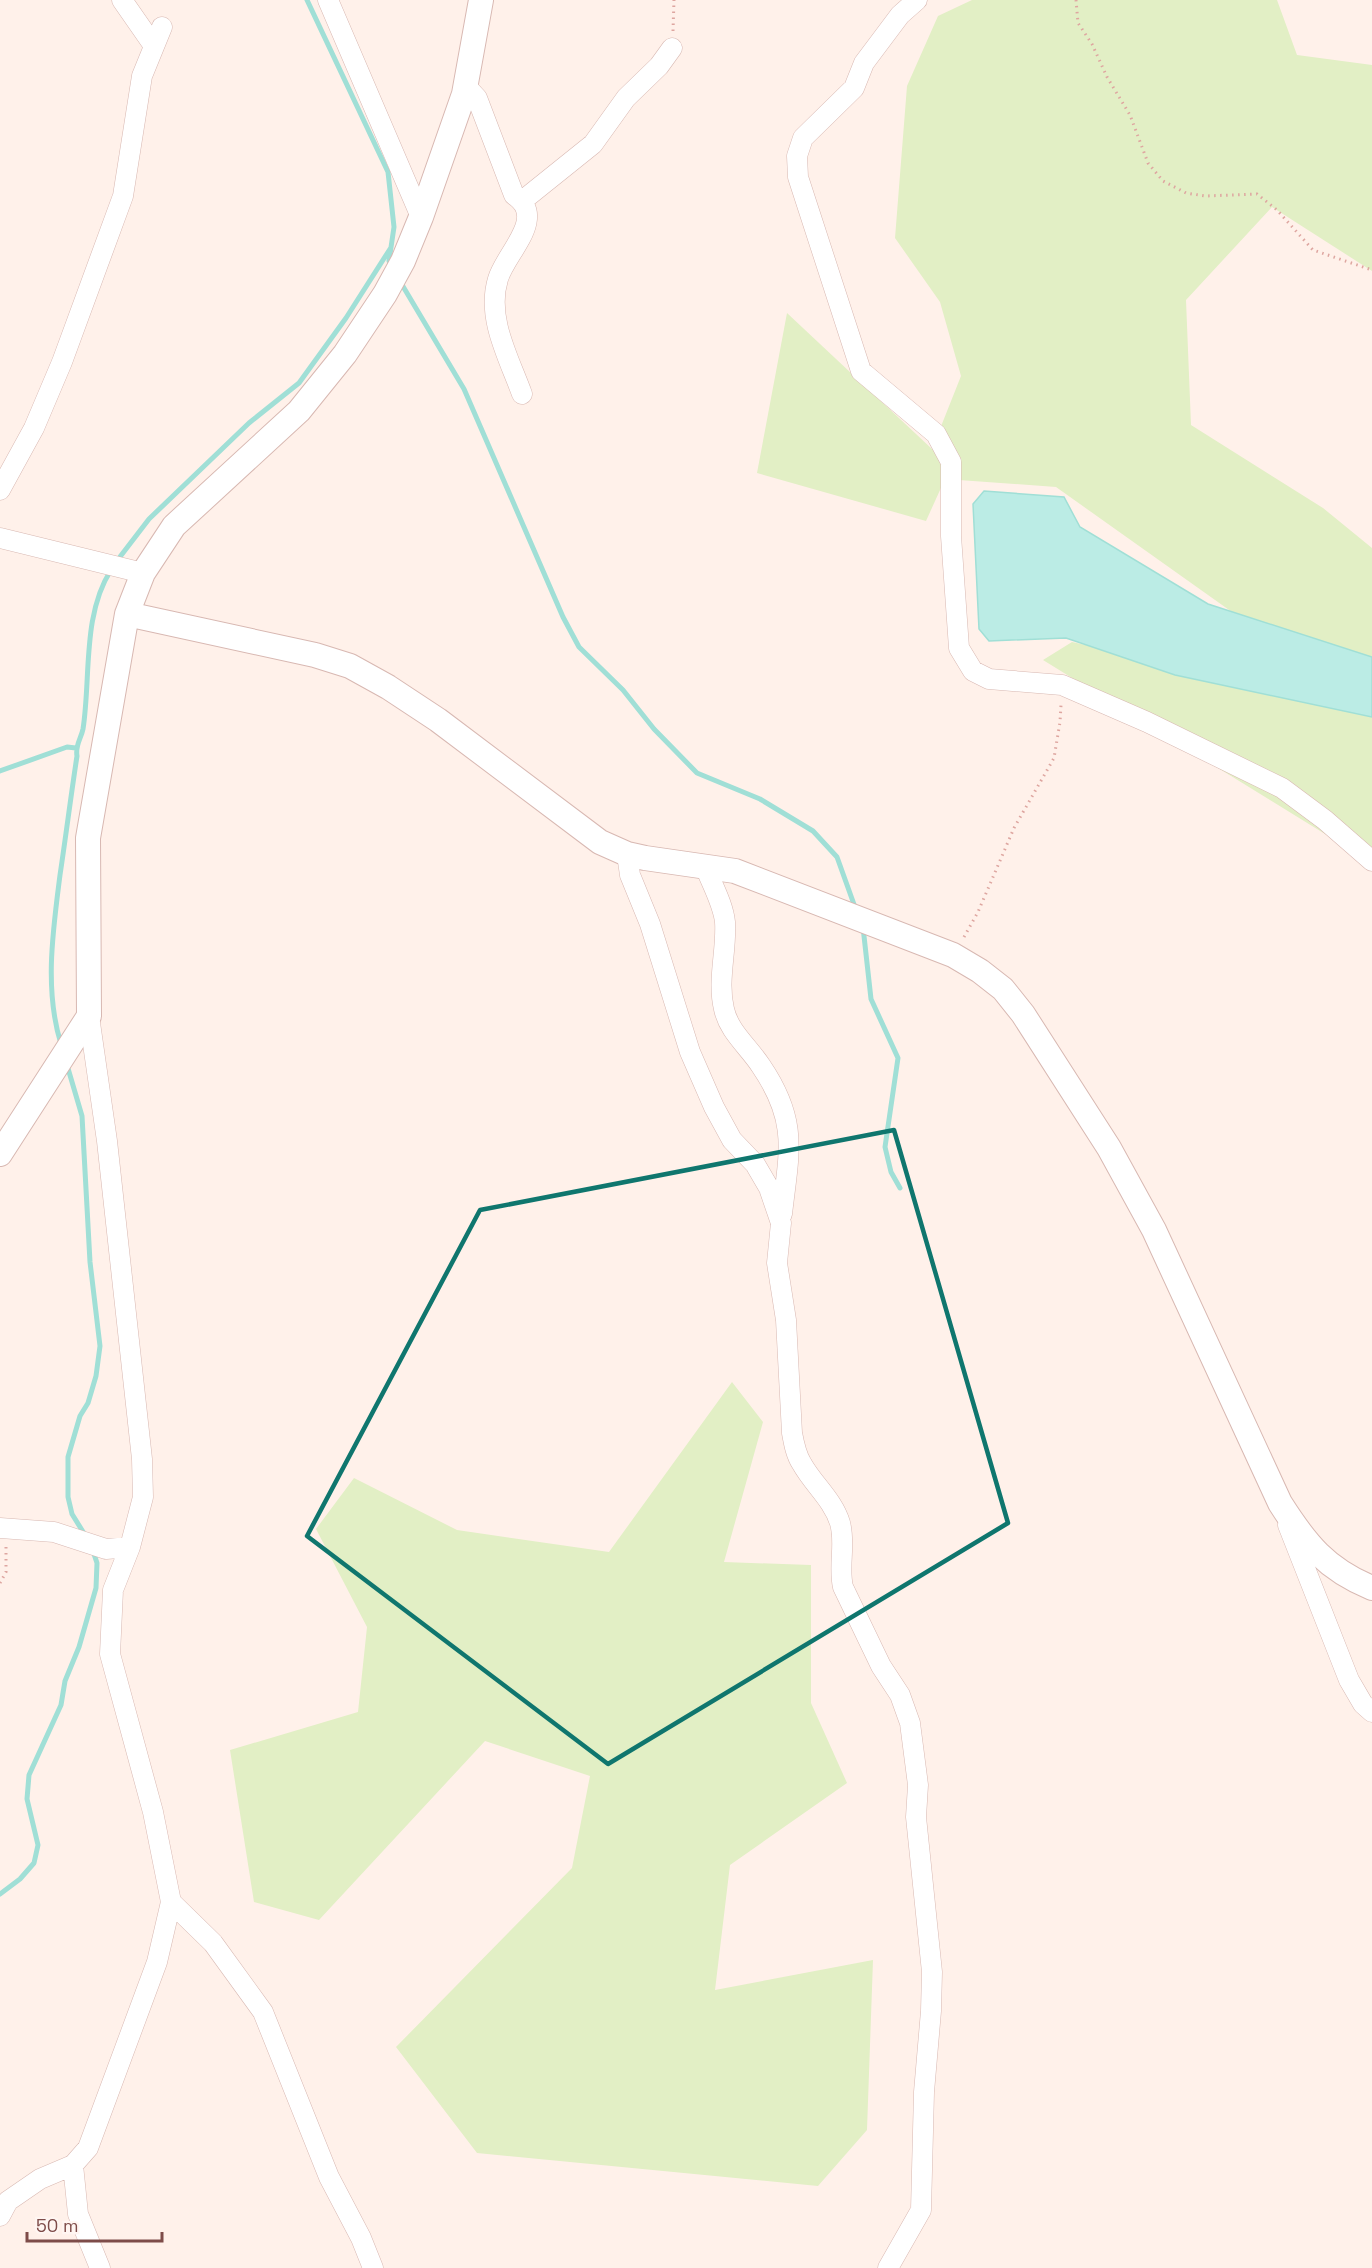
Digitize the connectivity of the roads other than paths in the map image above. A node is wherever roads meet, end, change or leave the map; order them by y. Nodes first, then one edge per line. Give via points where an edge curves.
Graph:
1 (122, 0) edge
2 (328, 0) edge
3 (481, 0) edge
4 (917, 0) edge
5 (162, 27) dead end
6 (154, 46) junction
7 (672, 48) road end
8 (465, 85) junction
9 (522, 201) junction
10 (422, 217) junction
11 (522, 394) dead end
12 (0, 490) edge
13 (0, 538) edge
14 (135, 571) junction
15 (127, 614) junction
16 (627, 854) junction
17 (1372, 861) edge
18 (705, 866) junction
19 (89, 1016) junction
20 (0, 1154) edge
21 (781, 1223) junction
22 (1280, 1503) junction
23 (3, 1528) edge
24 (130, 1547) junction
25 (1372, 1588) edge
26 (1372, 1712) edge
27 (171, 1902) junction
28 (73, 2164) junction
29 (0, 2216) edge
30 (100, 2268) edge
31 (373, 2268) edge
32 (888, 2268) edge

1 - 6 street
2 - 10 street
3 - 8 street
4 - 17 street via 900,15 864,63 854,88 803,138 797,156 798,177 861,371 936,434 951,462 951,536 959,648 973,671 989,679 1062,685 1282,788
5 - 6 street
6 - 12 street via 141,76 123,196 62,362 34,428
7 - 9 street via 626,99 593,144
8 - 9 street via 477,98 514,195
8 - 10 street
9 - 11 street via 528,223 498,278 494,314
10 - 14 street via 385,294 345,354 299,411 174,526
13 - 14 street
14 - 15 street
15 - 16 street via 350,666 438,720 600,842
15 - 19 street via 88,838
16 - 18 street
16 - 21 street via 634,890 650,924 690,1052 732,1140 755,1164 770,1188
18 - 21 street via 725,920 722,995 727,1019 760,1065 786,1118 790,1139
18 - 22 street via 735,871 953,955 1003,989 1109,1148 1154,1230
19 - 20 street
19 - 24 street via 107,1141 142,1459 142,1497
21 - 32 street via 777,1263 786,1320 795,1451 840,1523 843,1587 906,1708 918,1785 916,1817 932,1972 922,2194 921,2210
22 - 25 street via 1303,1539 1331,1566
22 - 26 street via 1349,1680
23 - 24 street via 54,1532 106,1549
24 - 27 street via 113,1590 110,1654 153,1812
27 - 28 street via 157,1962 103,2109 88,2148
27 - 31 street via 213,1943 263,2012 328,2177
28 - 29 street via 40,2179 8,2201
28 - 30 street via 78,2214

